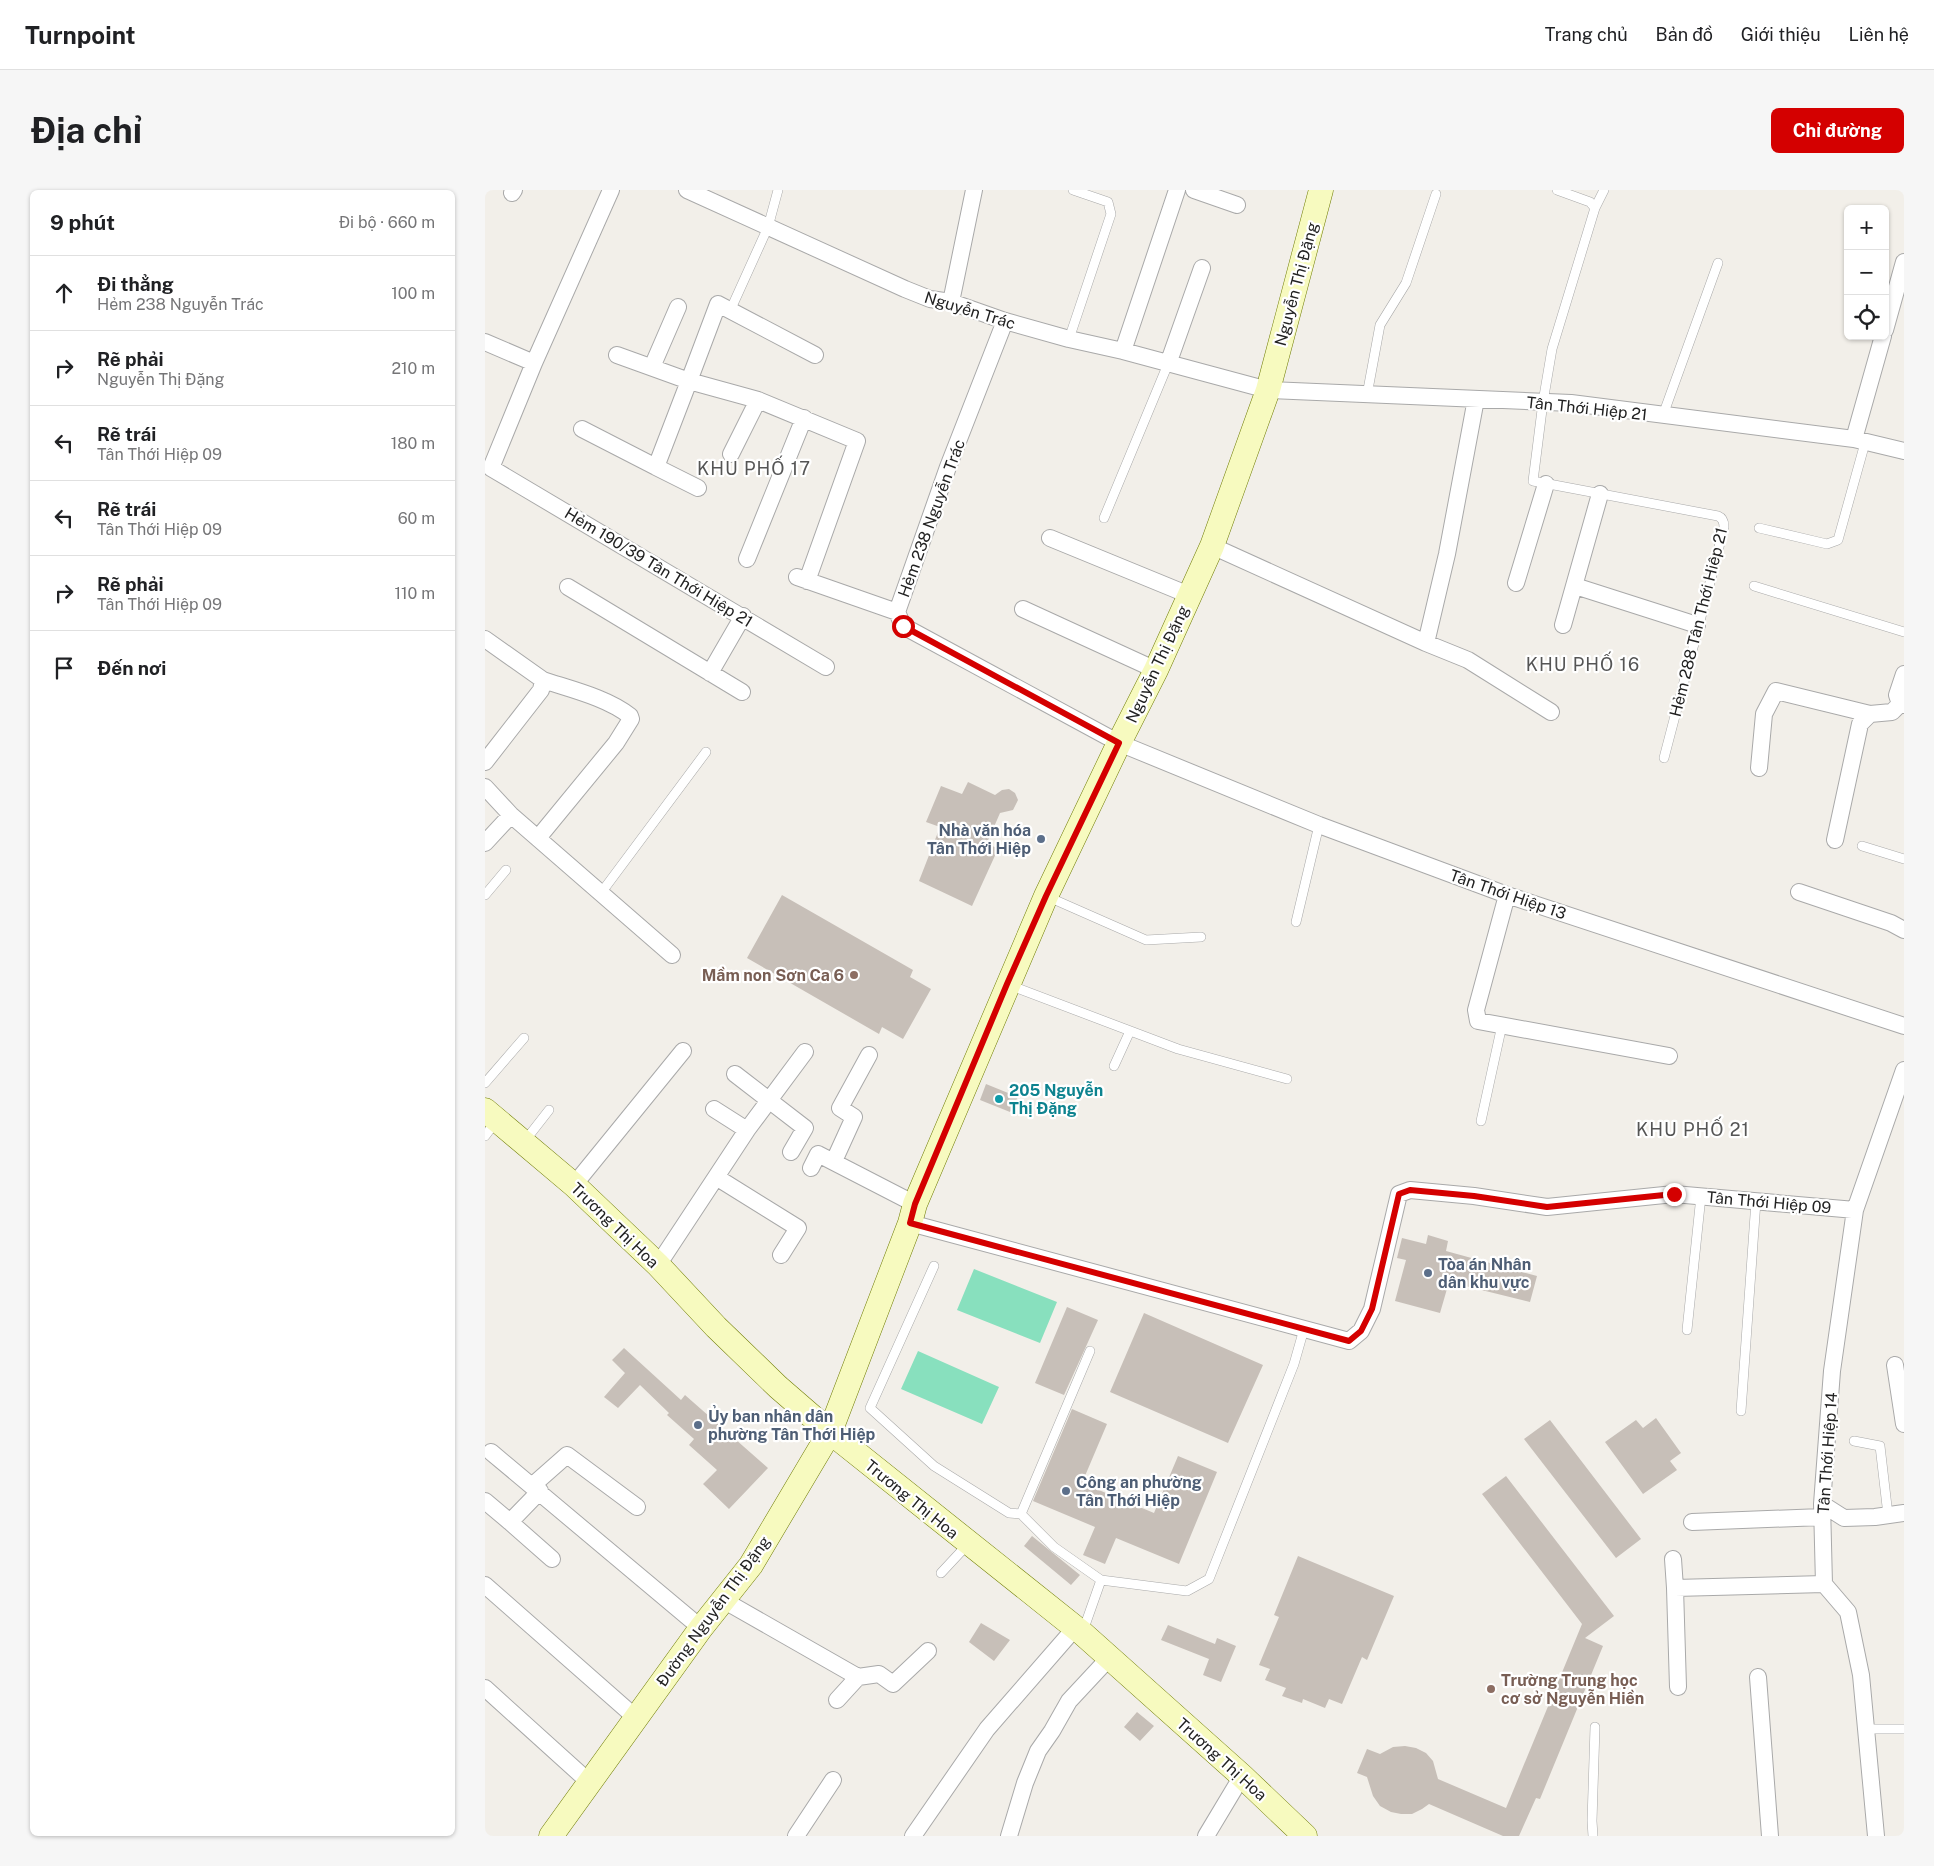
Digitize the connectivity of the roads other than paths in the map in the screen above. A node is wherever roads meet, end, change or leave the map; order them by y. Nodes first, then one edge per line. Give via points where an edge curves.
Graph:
1 (611, 190) edge
2 (687, 190) edge
3 (778, 190) edge
4 (974, 190) edge
5 (1073, 190) edge
6 (1177, 190) edge
7 (1194, 190) edge
8 (1321, 190) edge
9 (1557, 190) edge
10 (1604, 190) edge
11 (1436, 194) dead end
12 (1237, 205) dead end
13 (1595, 208) junction
14 (768, 227) junction
15 (1904, 262) edge
16 (1718, 263) dead end
17 (1202, 268) dead end
18 (951, 302) junction
19 (678, 307) dead end
20 (730, 311) junction
21 (1889, 316) edge
22 (1005, 320) junction
23 (1069, 339) junction
24 (1882, 340) edge
25 (485, 342) edge
26 (1123, 351) junction
27 (617, 355) dead end
28 (815, 355) dead end
29 (534, 363) junction
30 (1168, 364) junction
31 (652, 368) junction
32 (689, 381) junction
33 (1268, 390) junction
34 (1367, 395) junction
35 (1476, 399) junction
36 (758, 400) junction
37 (1543, 402) junction
38 (1663, 415) junction
39 (804, 418) junction
40 (582, 429) dead end
41 (1859, 441) junction
42 (1904, 451) edge
43 (731, 454) dead end
44 (488, 467) edge
45 (656, 467) junction
46 (1546, 484) junction
47 (698, 488) dead end
48 (1600, 494) junction
49 (1104, 518) dead end
50 (1759, 528) dead end
51 (1050, 538) dead end
52 (1212, 546) junction
53 (747, 559) dead end
54 (1516, 582) dead end
55 (1575, 586) junction
56 (1754, 586) dead end
57 (568, 587) dead end
58 (1189, 595) junction
59 (1023, 609) dead end
60 (897, 612) junction
61 (743, 616) junction
62 (1563, 625) dead end
63 (1697, 625) junction
64 (1904, 632) edge
65 (485, 639) edge
66 (1426, 643) junction
67 (826, 667) dead end
68 (1156, 670) junction
69 (710, 672) junction
70 (1904, 674) edge
71 (543, 680) junction
72 (742, 692) dead end
73 (1902, 704) edge
74 (1551, 712) dead end
75 (1870, 714) junction
76 (1119, 743) junction
77 (706, 752) dead end
78 (1665, 758) dead end
79 (485, 762) edge
80 (1759, 768) dead end
81 (485, 787) edge
82 (511, 815) junction
83 (1319, 825) junction
84 (538, 838) junction
85 (1835, 840) dead end
86 (485, 843) edge
87 (1862, 846) dead end
88 (1904, 859) edge
89 (506, 870) dead end
90 (601, 892) junction
91 (1799, 892) dead end
92 (485, 895) edge
93 (1507, 895) junction
94 (1046, 896) junction
95 (1296, 922) dead end
96 (1904, 930) edge
97 (1201, 937) dead end
98 (672, 955) dead end
99 (1007, 984) junction
100 (1502, 1025) junction
101 (1904, 1026) edge
102 (1130, 1031) junction
103 (524, 1038) dead end
104 (683, 1051) dead end
105 (805, 1052) dead end
106 (869, 1055) dead end
107 (1669, 1056) dead end
108 (1114, 1066) dead end
109 (1904, 1070) edge
110 (735, 1074) dead end
111 (1287, 1079) dead end
112 (485, 1083) edge
113 (769, 1101) junction
114 (714, 1109) dead end
115 (549, 1110) dead end
116 (1481, 1121) dead end
117 (489, 1122) edge
118 (747, 1130) junction
119 (524, 1143) junction
120 (791, 1152) dead end
121 (834, 1161) junction
122 (811, 1168) dead end
123 (716, 1177) junction
124 (574, 1185) junction
125 (1701, 1196) junction
126 (1755, 1201) junction
127 (1855, 1210) junction
128 (912, 1214) junction
129 (781, 1255) dead end
130 (658, 1265) junction
131 (934, 1266) dead end
132 (1304, 1329) junction
133 (1687, 1330) dead end
134 (1090, 1351) dead end
135 (1895, 1366) dead end
136 (1741, 1411) dead end
137 (1904, 1424) edge
138 (830, 1432) junction
139 (1854, 1441) dead end
140 (491, 1452) dead end
141 (536, 1488) junction
142 (485, 1501) edge
143 (637, 1507) dead end
144 (1822, 1511) junction
145 (1021, 1514) junction
146 (1896, 1514) edge
147 (510, 1522) junction
148 (1692, 1522) dead end
149 (968, 1544) junction
150 (552, 1559) dead end
151 (1673, 1559) dead end
152 (941, 1573) dead end
153 (1101, 1580) junction
154 (1824, 1584) junction
155 (485, 1585) edge
156 (1675, 1588) junction
157 (723, 1600) junction
158 (701, 1628) junction
159 (1079, 1631) junction
160 (928, 1651) dead end
161 (1110, 1657) junction
162 (1758, 1676) dead end
163 (858, 1678) junction
164 (1678, 1687) dead end
165 (485, 1688) edge
166 (837, 1700) dead end
167 (635, 1717) junction
168 (1595, 1727) dead end
169 (1865, 1729) junction
170 (1904, 1729) edge
171 (1242, 1776) junction
172 (833, 1780) dead end
173 (589, 1782) junction
174 (556, 1834) edge
175 (796, 1836) edge
176 (913, 1836) edge
177 (1009, 1836) edge
178 (1206, 1836) edge
179 (1305, 1836) edge
180 (1593, 1836) edge
181 (1770, 1836) edge
182 (1877, 1836) edge

1 - 29 street
2 - 14 street, Nguyễn Trác
3 - 14 lane
4 - 18 street
5 - 23 lane via 1108,202 1111,214
6 - 26 street
7 - 12 street
8 - 33 street, Nguyễn Thị Đặng
9 - 13 lane via 1590,202
10 - 13 lane
11 - 34 lane via 1406,283 1380,324
13 - 37 lane via 1552,349
14 - 18 street, Nguyễn Trác via 905,289 930,299
14 - 20 lane
15 - 21 street
16 - 38 lane
17 - 30 street
18 - 22 street, Nguyễn Trác
19 - 31 street
20 - 28 street
20 - 32 street via 718,304
22 - 23 street, Nguyễn Trác
22 - 60 street, Hẻm 238 Nguyễn Trác
23 - 26 street, Nguyễn Trác
24 - 41 street
25 - 29 street
26 - 30 street, Nguyễn Trác
27 - 31 street
29 - 44 street
30 - 33 street, Nguyễn Trác
30 - 49 lane
31 - 32 street
32 - 36 street
32 - 45 street
33 - 34 street, Tân Thới Hiệp 21
33 - 52 street, Nguyễn Thị Đặng
34 - 35 street, Tân Thới Hiệp 21
35 - 37 street, Tân Thới Hiệp 21
35 - 66 street via 1447,554
36 - 39 street
36 - 43 street
37 - 38 street, Tân Thới Hiệp 21
37 - 46 lane via 1533,481
38 - 41 street, Tân Thới Hiệp 21
39 - 53 street
39 - 60 street via 857,441 802,579
40 - 45 street
41 - 42 street, Tân Thới Hiệp 21
41 - 50 lane via 1838,540 1827,544
44 - 61 street, Hẻm 190/39 Tân Thới Hiệp 21
45 - 47 street
46 - 48 lane, Hẻm 288 Tân Thới Hiêp 21
46 - 54 street
48 - 55 street
48 - 63 lane, Hẻm 288 Tân Thới Hiêp 21 via 1722,518 1724,527
51 - 58 street
52 - 58 street, Nguyễn Thị Đặng
52 - 66 street
55 - 62 street
55 - 63 street
56 - 64 lane
57 - 69 street
58 - 68 street, Nguyễn Thị Đặng
59 - 68 street
60 - 76 street, Hẻm 238 Nguyễn Trác via 903,626
61 - 67 street, Hẻm 190/39 Tân Thới Hiệp 21
61 - 69 street
63 - 78 lane, Hẻm 288 Tân Thới Hiêp 21
65 - 71 street
66 - 74 street via 1468,660
68 - 76 street, Nguyễn Thị Đặng
69 - 72 street
70 - 73 street via 1897,695
71 - 79 street via 541,690
71 - 84 street via 610,704 626,712 631,719 616,743
73 - 75 street via 1892,712
75 - 80 street via 1776,690 1765,714
75 - 85 street via 1859,724
76 - 83 street, Tân Thới Hiệp 13
76 - 94 street, Nguyễn Thị Đặng
77 - 90 lane
81 - 82 street
82 - 84 street
82 - 86 street
83 - 93 street, Tân Thới Hiệp 13
83 - 95 lane
84 - 90 street
87 - 88 lane
89 - 92 lane
90 - 98 street
91 - 96 street
93 - 100 street via 1476,1010 1477,1021
93 - 101 street, Tân Thới Hiệp 13
94 - 97 lane via 1146,940
94 - 99 street, Nguyễn Thị Đặng
99 - 102 lane
99 - 128 street, Nguyễn Thị Đặng
100 - 107 street
100 - 116 lane
102 - 108 lane
102 - 111 lane via 1178,1049
103 - 112 lane
104 - 124 street
105 - 113 street
106 - 121 street via 840,1108 854,1117
109 - 127 street, Tân Thới Hiệp 14
110 - 113 street
113 - 118 street
113 - 120 street via 805,1128
114 - 118 street
115 - 119 lane
117 - 119 street, Trương Thị Hoa
118 - 123 street
119 - 124 street, Trương Thị Hoa
121 - 122 street via 818,1154
121 - 128 street, Tân Thới Hiệp 09
123 - 129 street via 798,1228
123 - 130 street
124 - 130 street, Trương Thị Hoa
125 - 126 street, Tân Thới Hiệp 09
125 - 132 street, Tân Thới Hiệp 09 via 1674,1194 1547,1207 1410,1190 1399,1194 1372,1309 1361,1331 1349,1341
125 - 133 lane
126 - 127 street, Tân Thới Hiệp 09
126 - 136 lane
127 - 144 street, Tân Thới Hiệp 14 via 1832,1371
128 - 132 street, Tân Thới Hiệp 09
128 - 138 street, Đường Nguyễn Thị Đặng
130 - 138 street, Trương Thị Hoa via 715,1327
131 - 145 lane via 869,1408 934,1466 1009,1513
132 - 153 lane via 1294,1364 1209,1580 1187,1591
134 - 145 lane
135 - 137 street
138 - 149 street, Trương Thị Hoa
138 - 157 street, Đường Nguyễn Thị Đặng via 751,1565
139 - 146 lane via 1880,1446
140 - 141 street
141 - 143 street via 567,1454
141 - 147 street
141 - 158 street
142 - 147 street
144 - 146 street via 1845,1518
144 - 148 street
144 - 154 street, Tân Thới Hiệp 14
145 - 153 lane via 1054,1547
147 - 150 street
149 - 152 lane
149 - 159 street, Trương Thị Hoa
151 - 156 street
153 - 159 lane
154 - 156 street
154 - 169 street via 1848,1612 1861,1675
155 - 167 street
156 - 164 street
157 - 158 street, Đường Nguyễn Thị Đặng
157 - 163 street
158 - 167 street, Đường Nguyễn Thị Đặng
159 - 161 street, Trương Thị Hoa
159 - 176 street via 987,1729
160 - 163 street via 893,1684 879,1674
161 - 171 street, Trương Thị Hoa
161 - 177 street via 1069,1701 1038,1751
162 - 181 street
163 - 166 street
165 - 173 street
167 - 173 street, Đường Nguyễn Thị Đặng
168 - 180 lane
169 - 170 lane
169 - 182 street
171 - 178 street
171 - 179 street, Trương Thị Hoa
172 - 175 street
173 - 174 street, Đường Nguyễn Thị Đặng

